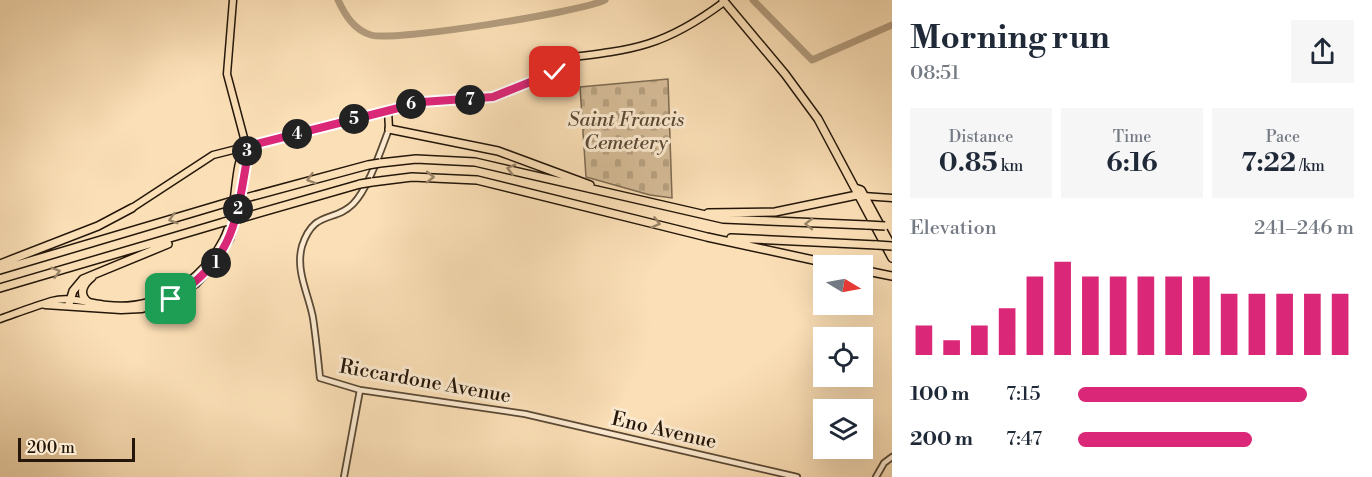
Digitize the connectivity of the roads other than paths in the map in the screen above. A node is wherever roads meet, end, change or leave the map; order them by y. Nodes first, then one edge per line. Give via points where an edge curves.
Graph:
1 (232, 0) edge
2 (725, 1) edge
3 (388, 110) junction
4 (389, 129) junction
5 (245, 147) junction
6 (609, 193) junction
7 (859, 193) junction
8 (892, 198) edge
9 (132, 208) joint
10 (682, 212) junction
11 (889, 226) edge
12 (198, 231) junction
13 (707, 237) junction
14 (892, 246) edge
15 (892, 258) edge
16 (813, 260) edge
17 (0, 264) edge
18 (0, 270) edge
19 (873, 272) edge
20 (98, 273) junction
21 (892, 276) edge
22 (0, 288) edge
23 (69, 302) junction
24 (88, 302) junction
25 (0, 319) edge
26 (360, 390) junction
27 (525, 414) joint
28 (892, 457) edge
29 (344, 477) edge
30 (796, 477) edge
31 (876, 477) edge

1 - 5 main road via 227,74
2 - 3 main road via 697,22 660,41 621,51 564,58 564,65 555,72 493,97 422,102
2 - 7 highway via 818,119
3 - 4 main road
3 - 5 main road
4 - 6 highway via 498,151
4 - 26 street, Riccardone Avenue via 352,206 318,220 302,248 301,270 313,317 320,378
5 - 9 main road via 213,155
5 - 23 main road via 248,153 230,239 218,261 196,284 171,299 142,309
5 - 24 main road via 227,233 216,254 195,278 142,304 112,306
6 - 10 highway
6 -> 18 highway, bridge via 475,162 416,159 380,163 229,202
7 - 8 main road
7 - 10 highway via 775,212
7 - 14 highway
7 - 15 highway
9 - 17 highway via 98,226
11 -> 10 highway, bridge via 733,220
12 -> 13 highway, bridge via 360,184 412,177 477,180
12 - 20 highway
22 -> 12 highway
13 - 14 highway, bridge
13 - 16 highway
19 - 21 highway
20 - 23 highway via 78,283
20 - 24 highway via 83,287 82,294
23 - 24 main road
23 - 25 main road via 52,301
26 - 27 street, Riccardone Avenue
26 - 29 street
27 - 30 street, Eno Avenue
28 - 31 street

